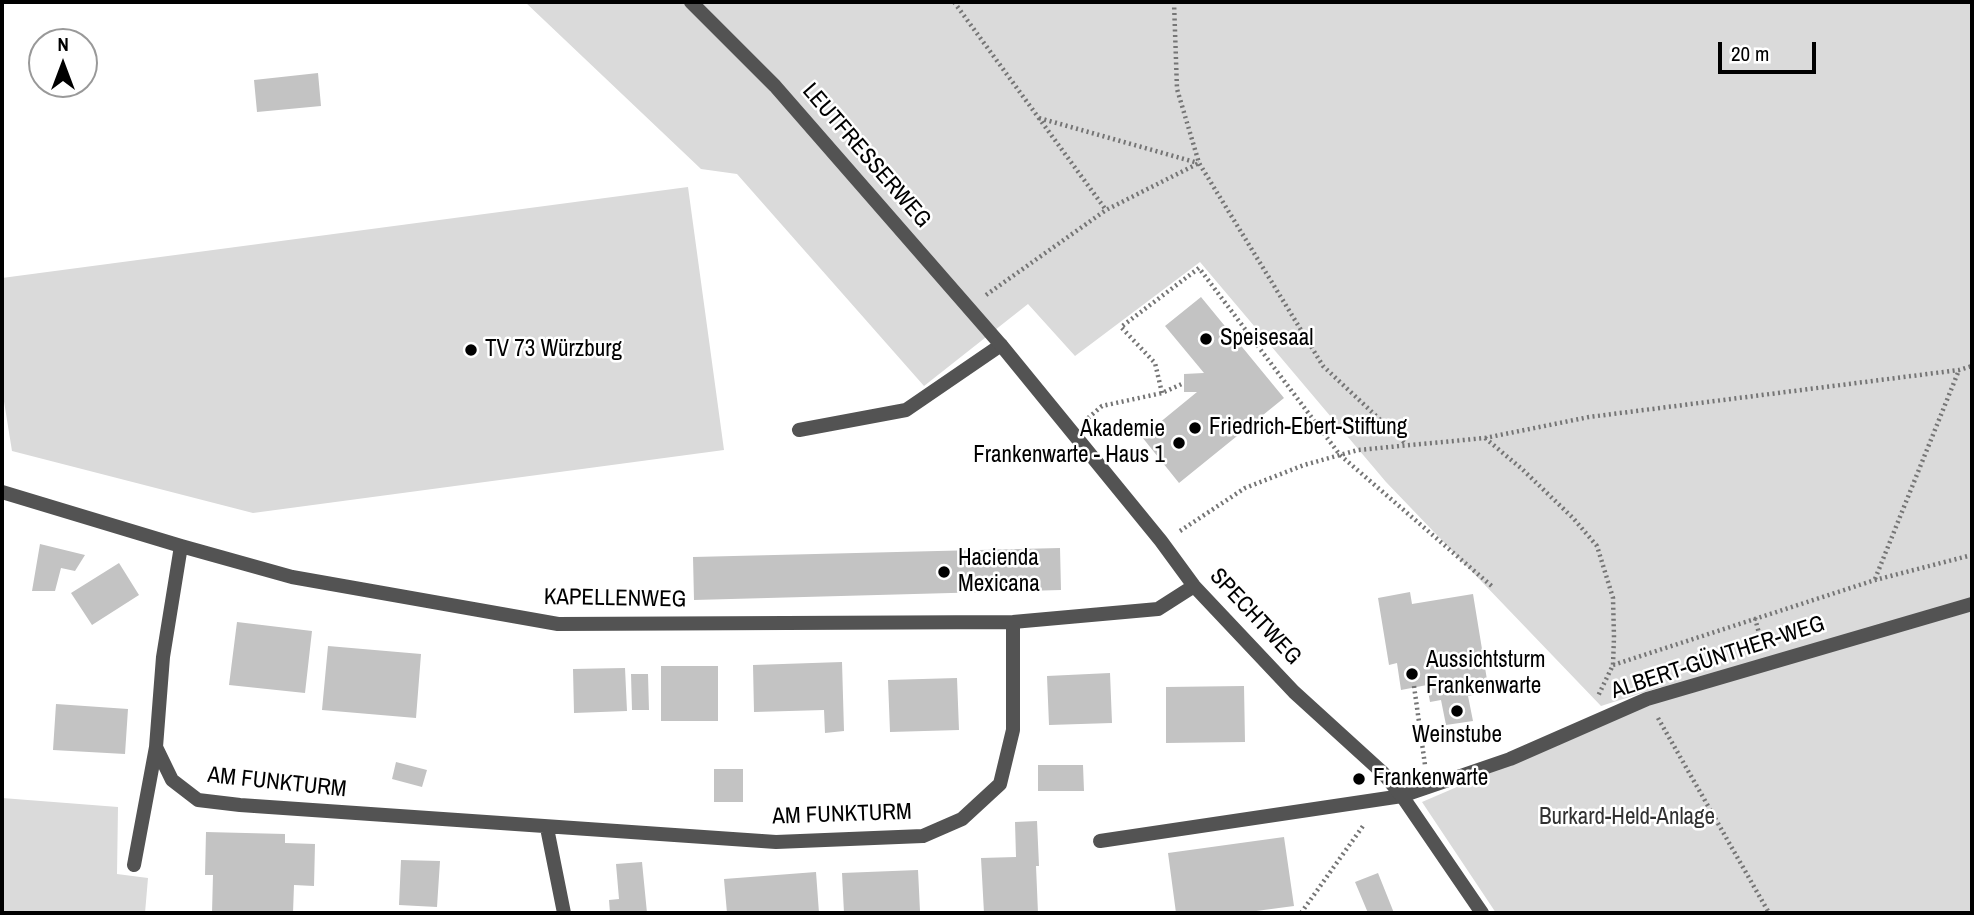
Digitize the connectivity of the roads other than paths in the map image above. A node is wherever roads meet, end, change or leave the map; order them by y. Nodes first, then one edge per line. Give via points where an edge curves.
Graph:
1 (691, 2) edge
2 (1001, 345) junction
3 (799, 430) dead end
4 (2, 492) edge
5 (181, 546) junction
6 (1194, 586) junction
7 (1972, 604) edge
8 (1013, 622) junction
9 (156, 747) junction
10 (1402, 796) junction
11 (547, 828) junction
12 (1100, 841) dead end
13 (134, 865) dead end
14 (564, 913) edge
15 (1482, 913) edge

1 - 2 street, LEUTFRESSERWEG via 775,86
2 - 3 street via 906,410
2 - 6 street, SPECHTWEG
4 - 5 street, KAPELLENWEG
5 - 8 street, KAPELLENWEG via 292,576 558,624
5 - 9 street via 163,657
6 - 8 street, KAPELLENWEG via 1158,609
6 - 10 street, SPECHTWEG via 1294,692
7 - 10 street, ALBERT-GÜNTHER-WEG via 1647,699 1510,759
8 - 11 street, AM FUNKTURM via 1013,730 1000,784 962,819 923,836 776,842
9 - 11 street, AM FUNKTURM via 172,780 198,800
9 - 13 street
10 - 12 street, ALBERT-GÜNTHER-WEG
10 - 15 street, SPECHTWEG
11 - 14 street

